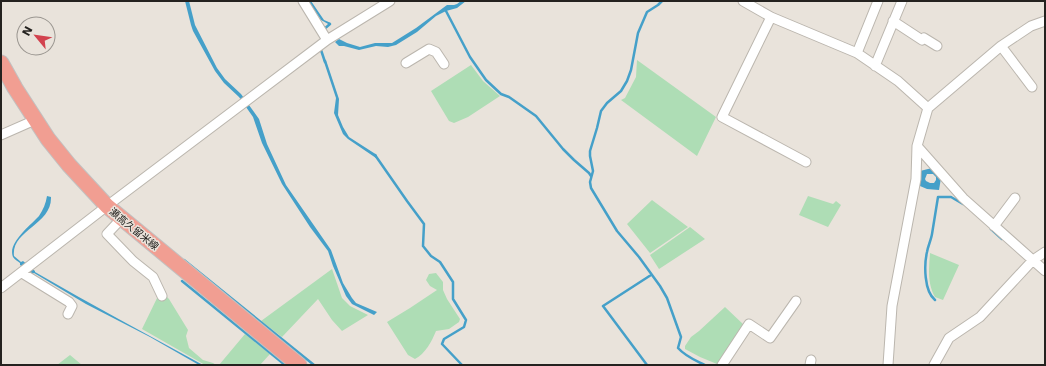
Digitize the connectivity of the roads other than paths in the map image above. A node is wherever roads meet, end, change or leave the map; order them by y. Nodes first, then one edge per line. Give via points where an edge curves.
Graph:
1 (303, 1) edge
2 (390, 1) edge
3 (743, 1) edge
4 (878, 1) edge
5 (902, 1) edge
6 (770, 17) junction
7 (893, 21) junction
8 (1045, 21) edge
9 (327, 40) junction
10 (937, 46) dead end
11 (1001, 46) junction
12 (857, 53) junction
13 (1, 63) edge
14 (406, 63) dead end
15 (444, 64) dead end
16 (875, 66) junction
17 (1032, 86) dead end
18 (928, 108) junction
19 (35, 120) junction
20 (1, 135) edge
21 (917, 146) junction
22 (806, 162) dead end
23 (1015, 198) dead end
24 (106, 206) junction
25 (122, 218) junction
26 (994, 226) junction
27 (1045, 252) edge
28 (1033, 260) junction
29 (1045, 271) edge
30 (22, 273) junction
31 (1, 288) edge
32 (162, 296) dead end
33 (796, 301) dead end
34 (68, 314) dead end
35 (299, 365) edge
36 (722, 365) edge
37 (888, 365) edge
38 (934, 365) edge

1 - 9 street
2 - 9 street
3 - 6 street
4 - 12 street
5 - 7 street
6 - 12 street
6 - 22 street via 722,117
7 - 10 street via 922,40 924,38
7 - 16 street
8 - 11 street via 1031,26
9 - 24 street
11 - 17 street
11 - 18 street
12 - 16 street
13 - 19 main road, 瀬高久留米線
14 - 15 street via 429,49 436,52
16 - 18 street via 898,81
18 - 21 street
19 - 20 street
19 - 24 main road, 瀬高久留米線 via 69,165
21 - 26 street via 963,198
21 - 37 street via 916,179 892,306
23 - 26 street
24 - 25 main road, 瀬高久留米線
24 - 30 street
25 - 32 street via 107,234 153,277
25 - 35 main road, 瀬高久留米線
26 - 28 street
27 - 28 street
28 - 29 street
28 - 38 street via 980,317 949,338
30 - 31 street
30 - 34 street via 69,302 72,306
33 - 36 street via 770,338 749,324

